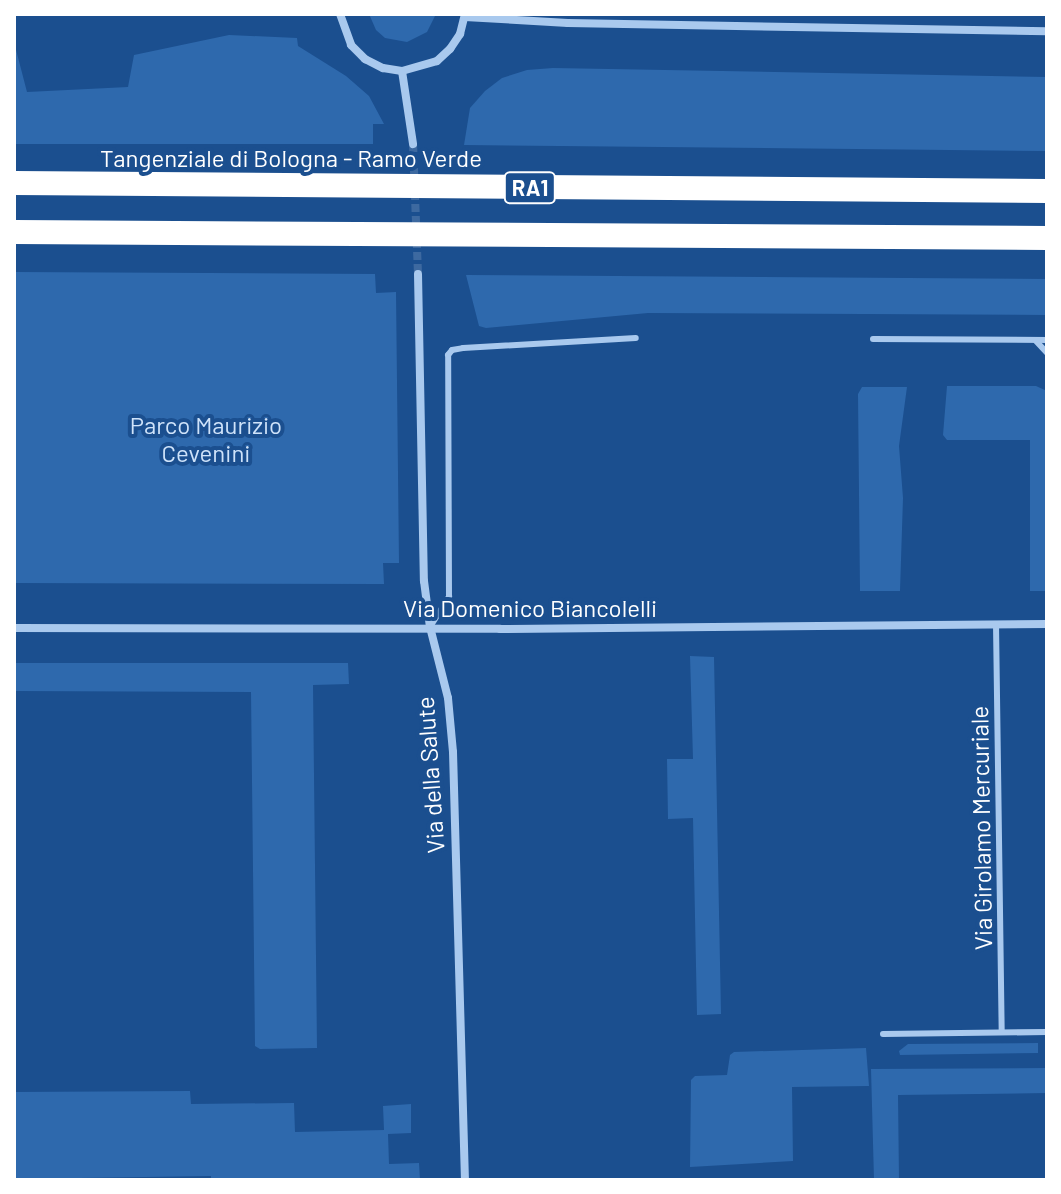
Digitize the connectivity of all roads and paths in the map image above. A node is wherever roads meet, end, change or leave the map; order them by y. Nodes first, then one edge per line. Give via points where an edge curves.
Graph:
1 (340, 14) edge
2 (465, 15) edge
3 (1047, 31) edge
4 (402, 71) junction
5 (413, 144) tunnel mouth
6 (14, 183) edge
7 (1047, 191) edge
8 (14, 232) edge
9 (1047, 238) edge
10 (418, 274) tunnel mouth
11 (636, 338) dead end
12 (873, 339) dead end
13 (1032, 340) junction
14 (1047, 340) edge
15 (1047, 353) edge
16 (996, 624) junction
17 (1047, 624) edge
18 (430, 627) junction
19 (14, 628) edge
20 (1002, 1032) junction
21 (1047, 1032) edge
22 (883, 1034) dead end
23 (465, 1180) edge

1 - 4 street via 351,45 365,59
2 - 3 street via 568,23
2 - 4 street via 460,34 437,61
4 - 5 street
6 - 7 highway, Tangenziale di Bologna - Ramo Verde / RA1
8 - 9 highway, RA1
10 - 18 street, Via della Salute via 424,581
11 - 18 lane via 463,348 448,355 449,596
12 - 13 lane
13 - 14 lane
13 - 15 lane
16 - 17 street, Via Domenico Biancolelli
16 - 18 street, Via Domenico Biancolelli
16 - 20 lane, Via Girolamo Mercuriale
18 - 19 street, Via Domenico Biancolelli
18 - 23 street, Via della Salute via 448,698 452,740
20 - 21 lane
20 - 22 lane

